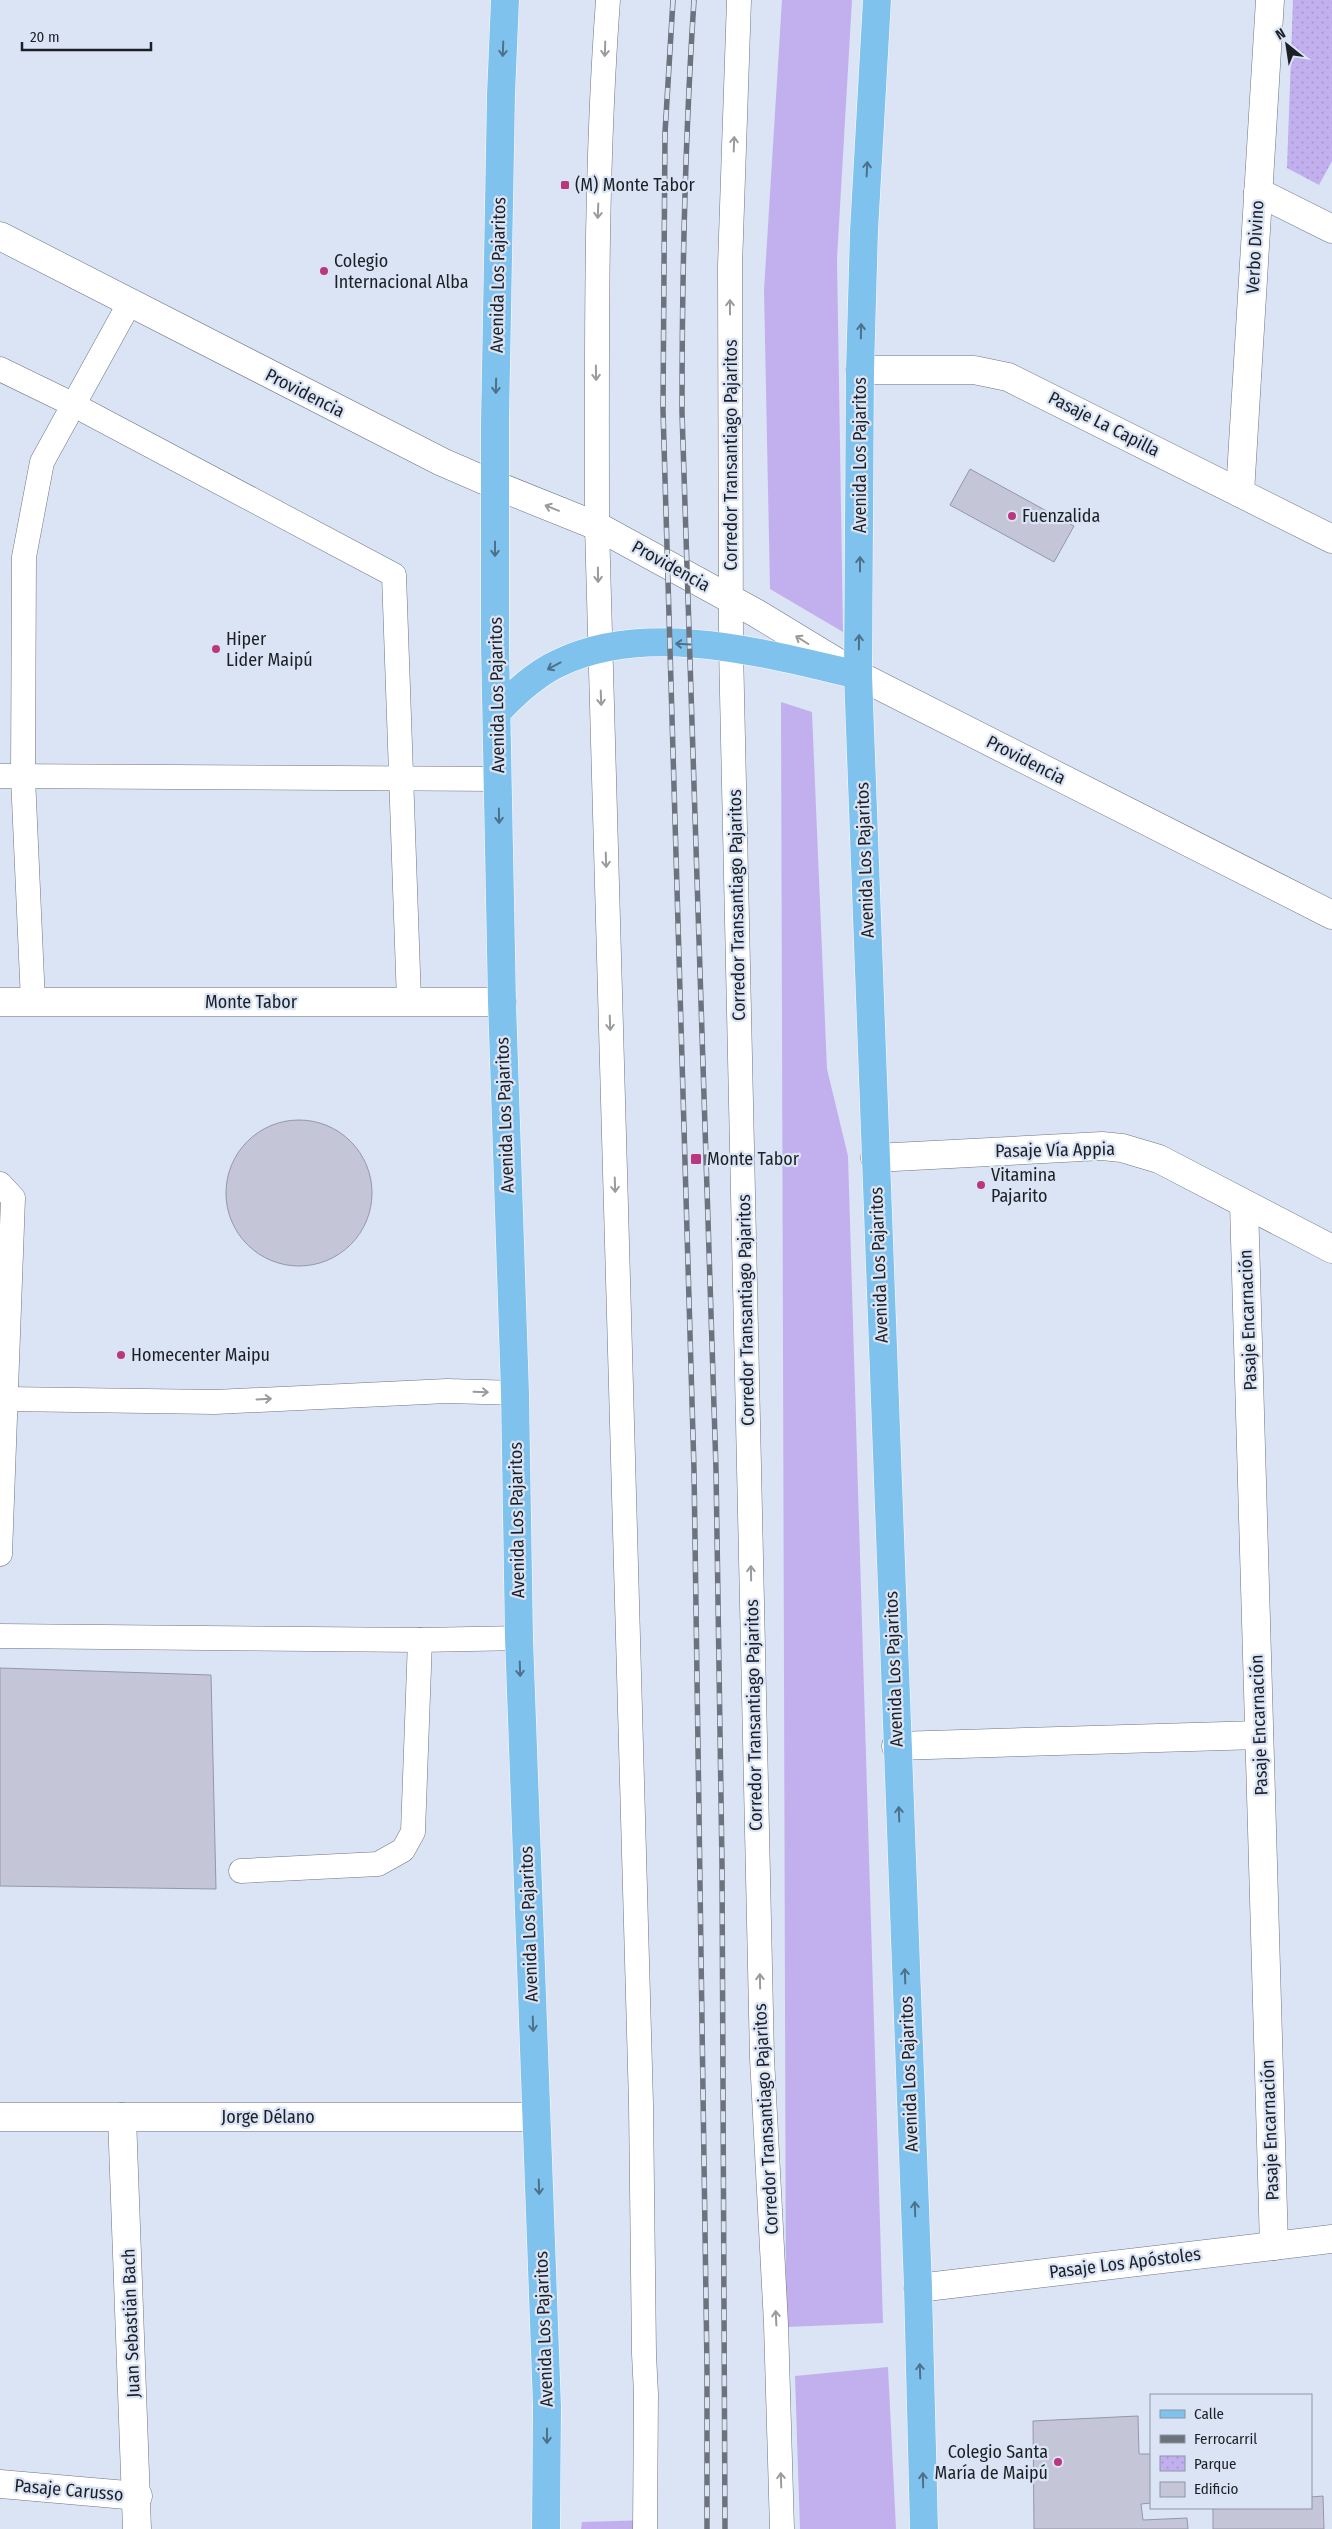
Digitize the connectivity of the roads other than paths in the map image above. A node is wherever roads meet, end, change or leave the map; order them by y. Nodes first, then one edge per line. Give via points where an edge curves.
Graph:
1 (505, 0) edge
2 (608, 0) edge
3 (739, 0) edge
4 (877, 0) edge
5 (1270, 0) edge
6 (1258, 192) junction
7 (1330, 223) edge
8 (0, 236) edge
9 (129, 304) junction
10 (0, 369) edge
11 (860, 370) junction
12 (72, 404) junction
13 (494, 485) junction
14 (1240, 493) junction
15 (597, 526) junction
16 (1332, 539) edge
17 (731, 601) junction
18 (732, 648) junction
19 (600, 649) junction
20 (858, 675) junction
21 (497, 712) junction
22 (12, 777) edge
23 (400, 779) junction
24 (498, 779) junction
25 (1332, 915) edge
26 (409, 1001) junction
27 (0, 1002) edge
28 (33, 1002) junction
29 (502, 1002) junction
30 (875, 1158) junction
31 (0, 1184) edge
32 (1244, 1204) junction
33 (1332, 1249) edge
34 (515, 1393) junction
35 (6, 1399) junction
36 (0, 1554) edge
37 (0, 1636) edge
38 (519, 1638) junction
39 (420, 1640) junction
40 (1259, 1735) junction
41 (896, 1746) junction
42 (241, 1871) dead end
43 (122, 2117) junction
44 (536, 2117) junction
45 (0, 2118) edge
46 (1332, 2239) edge
47 (1274, 2246) junction
48 (918, 2288) junction
49 (0, 2484) edge
50 (138, 2496) junction
51 (137, 2529) edge
52 (546, 2529) edge
53 (645, 2529) edge
54 (782, 2529) edge
55 (924, 2529) edge

1 -> 13 main road, Avenida Los Pajaritos
2 -> 15 lane via 598,230
17 -> 3 lane, Corredor Transantiago Pajaritos via 730,266
11 -> 4 main road, Avenida Los Pajaritos
5 - 6 street, Verbo Divino
6 - 7 street
6 - 14 street, Verbo Divino
8 - 9 street, Providencia
9 - 12 lane
9 - 13 street, Providencia
10 - 12 lane
11 - 14 street, Pasaje La Capilla via 974,370 1008,377
20 -> 11 main road, Avenida Los Pajaritos
12 - 22 lane via 42,462 24,557
12 - 23 lane via 394,575
15 -> 13 street, Providencia
13 -> 21 main road, Avenida Los Pajaritos
14 - 16 street, Pasaje La Capilla
15 - 17 street, Providencia
15 -> 19 lane
17 - 18 lane, Corredor Transantiago Pajaritos
20 -> 17 street, Providencia
18 -> 19 main road via 649,644
18 - 20 main road
54 -> 18 lane, Corredor Transantiago Pajaritos via 776,2324 762,2058
19 -> 21 main road via 573,657 543,672
19 -> 53 lane via 641,2104
20 - 25 street, Providencia
20 - 30 main road, Avenida Los Pajaritos
21 - 24 main road, Avenida Los Pajaritos
22 - 23 lane
22 - 28 lane
23 - 24 lane
23 - 26 lane
24 -> 29 main road, Avenida Los Pajaritos
26 - 28 street, Monte Tabor
26 - 29 street, Monte Tabor
27 - 28 street, Monte Tabor
29 - 34 main road, Avenida Los Pajaritos
30 - 32 street, Pasaje Vía Appia via 1102,1146 1122,1148 1159,1159
30 - 41 main road, Avenida Los Pajaritos
31 - 35 lane via 13,1198
32 - 33 street, Pasaje Vía Appia
32 - 40 street, Pasaje Encarnación
35 -> 34 lane via 216,1402 448,1391
34 - 38 main road, Avenida Los Pajaritos
35 - 36 lane
37 - 39 lane
38 - 39 lane
38 -> 44 main road, Avenida Los Pajaritos
39 - 42 lane via 413,1832 403,1850 378,1864
40 - 41 street
40 - 47 street, Pasaje Encarnación
48 -> 41 main road, Avenida Los Pajaritos
43 - 44 street, Jorge Délano
43 - 45 street, Jorge Délano
43 - 50 street, Juan Sebastián Bach
44 -> 52 main road, Avenida Los Pajaritos via 547,2406
46 - 47 street, Pasaje Los Apóstoles
47 - 48 street, Pasaje Los Apóstoles
55 -> 48 main road, Avenida Los Pajaritos
49 - 50 street, Pasaje Carusso
50 - 51 street, Juan Sebastián Bach

